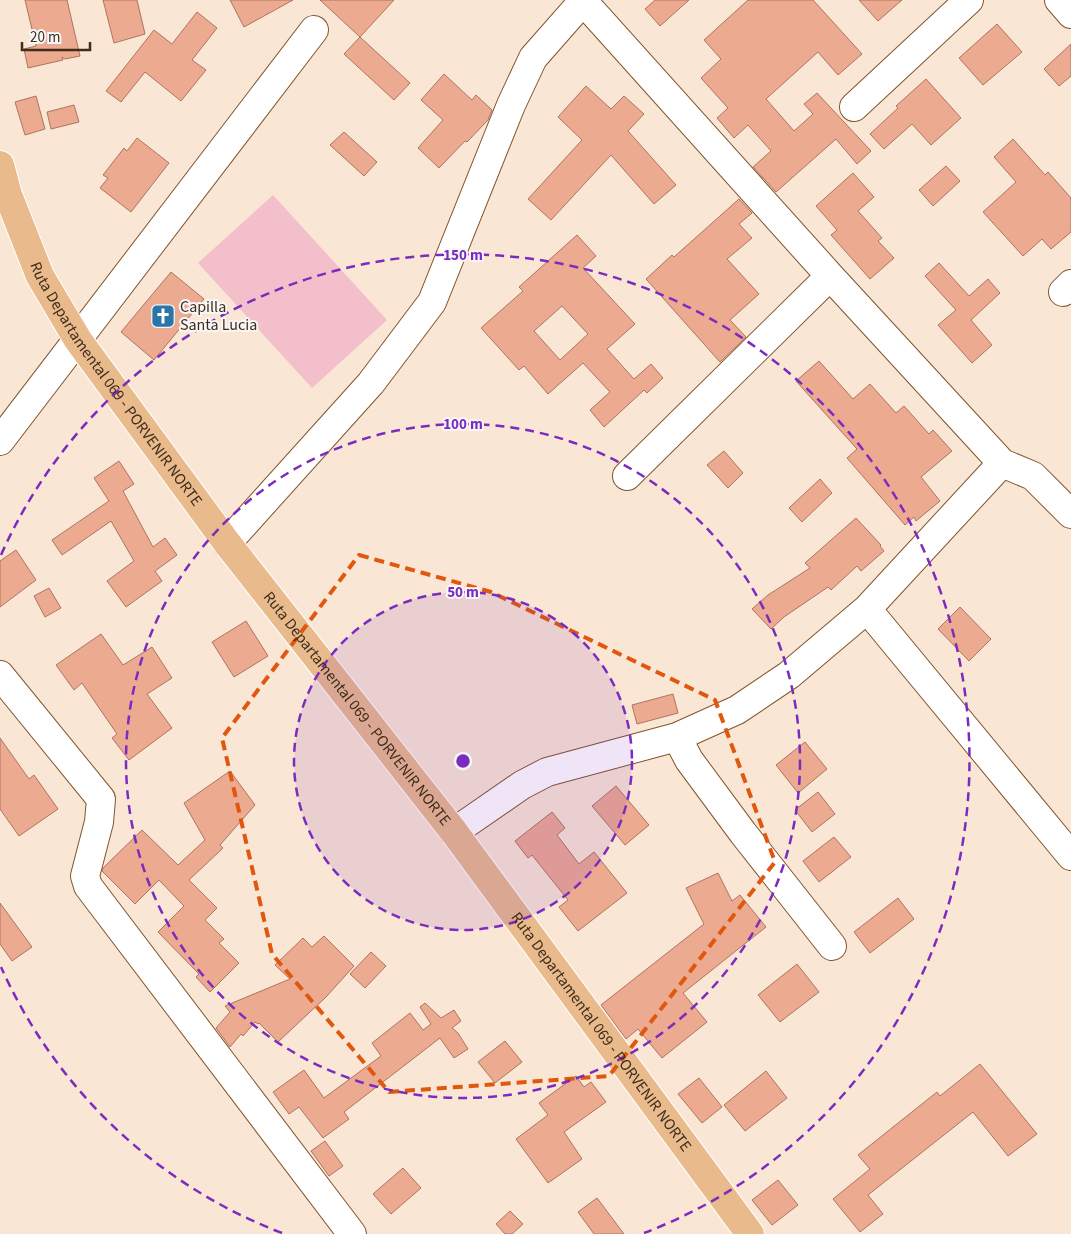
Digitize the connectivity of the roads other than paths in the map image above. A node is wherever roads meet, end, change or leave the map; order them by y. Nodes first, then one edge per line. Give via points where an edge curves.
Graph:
1 (583, 0) edge
2 (968, 0) edge
3 (1059, 0) edge
4 (1071, 14) edge
5 (314, 30) dead end
6 (854, 107) dead end
7 (0, 165) edge
8 (4, 196) edge
9 (830, 276) junction
10 (78, 340) junction
11 (0, 441) edge
12 (1002, 463) junction
13 (627, 476) dead end
14 (1071, 514) edge
15 (227, 543) junction
16 (867, 609) junction
17 (0, 675) edge
18 (677, 736) junction
19 (454, 832) junction
20 (1071, 856) edge
21 (832, 946) dead end
22 (352, 1234) edge
23 (750, 1234) edge

1 - 9 street
1 - 15 street via 533,58 432,302 371,383
2 - 6 street
3 - 4 street
5 - 10 street
7 - 8 main road, Ruta Departamental 069 - PORVENIR NORTE
8 - 10 main road, Ruta Departamental 069 - PORVENIR NORTE via 40,276
9 - 12 street
9 - 13 street
10 - 11 street
10 - 15 main road, Ruta Departamental 069 - PORVENIR NORTE
12 - 14 street via 1033,476
12 - 16 street
15 - 19 main road, Ruta Departamental 069 - PORVENIR NORTE
16 - 18 street via 789,675 737,710
16 - 20 street
17 - 22 street via 101,799 99,822 85,876 88,886
18 - 19 street via 547,772 522,785
18 - 21 street via 689,760
19 - 23 main road, Ruta Departamental 069 - PORVENIR NORTE

